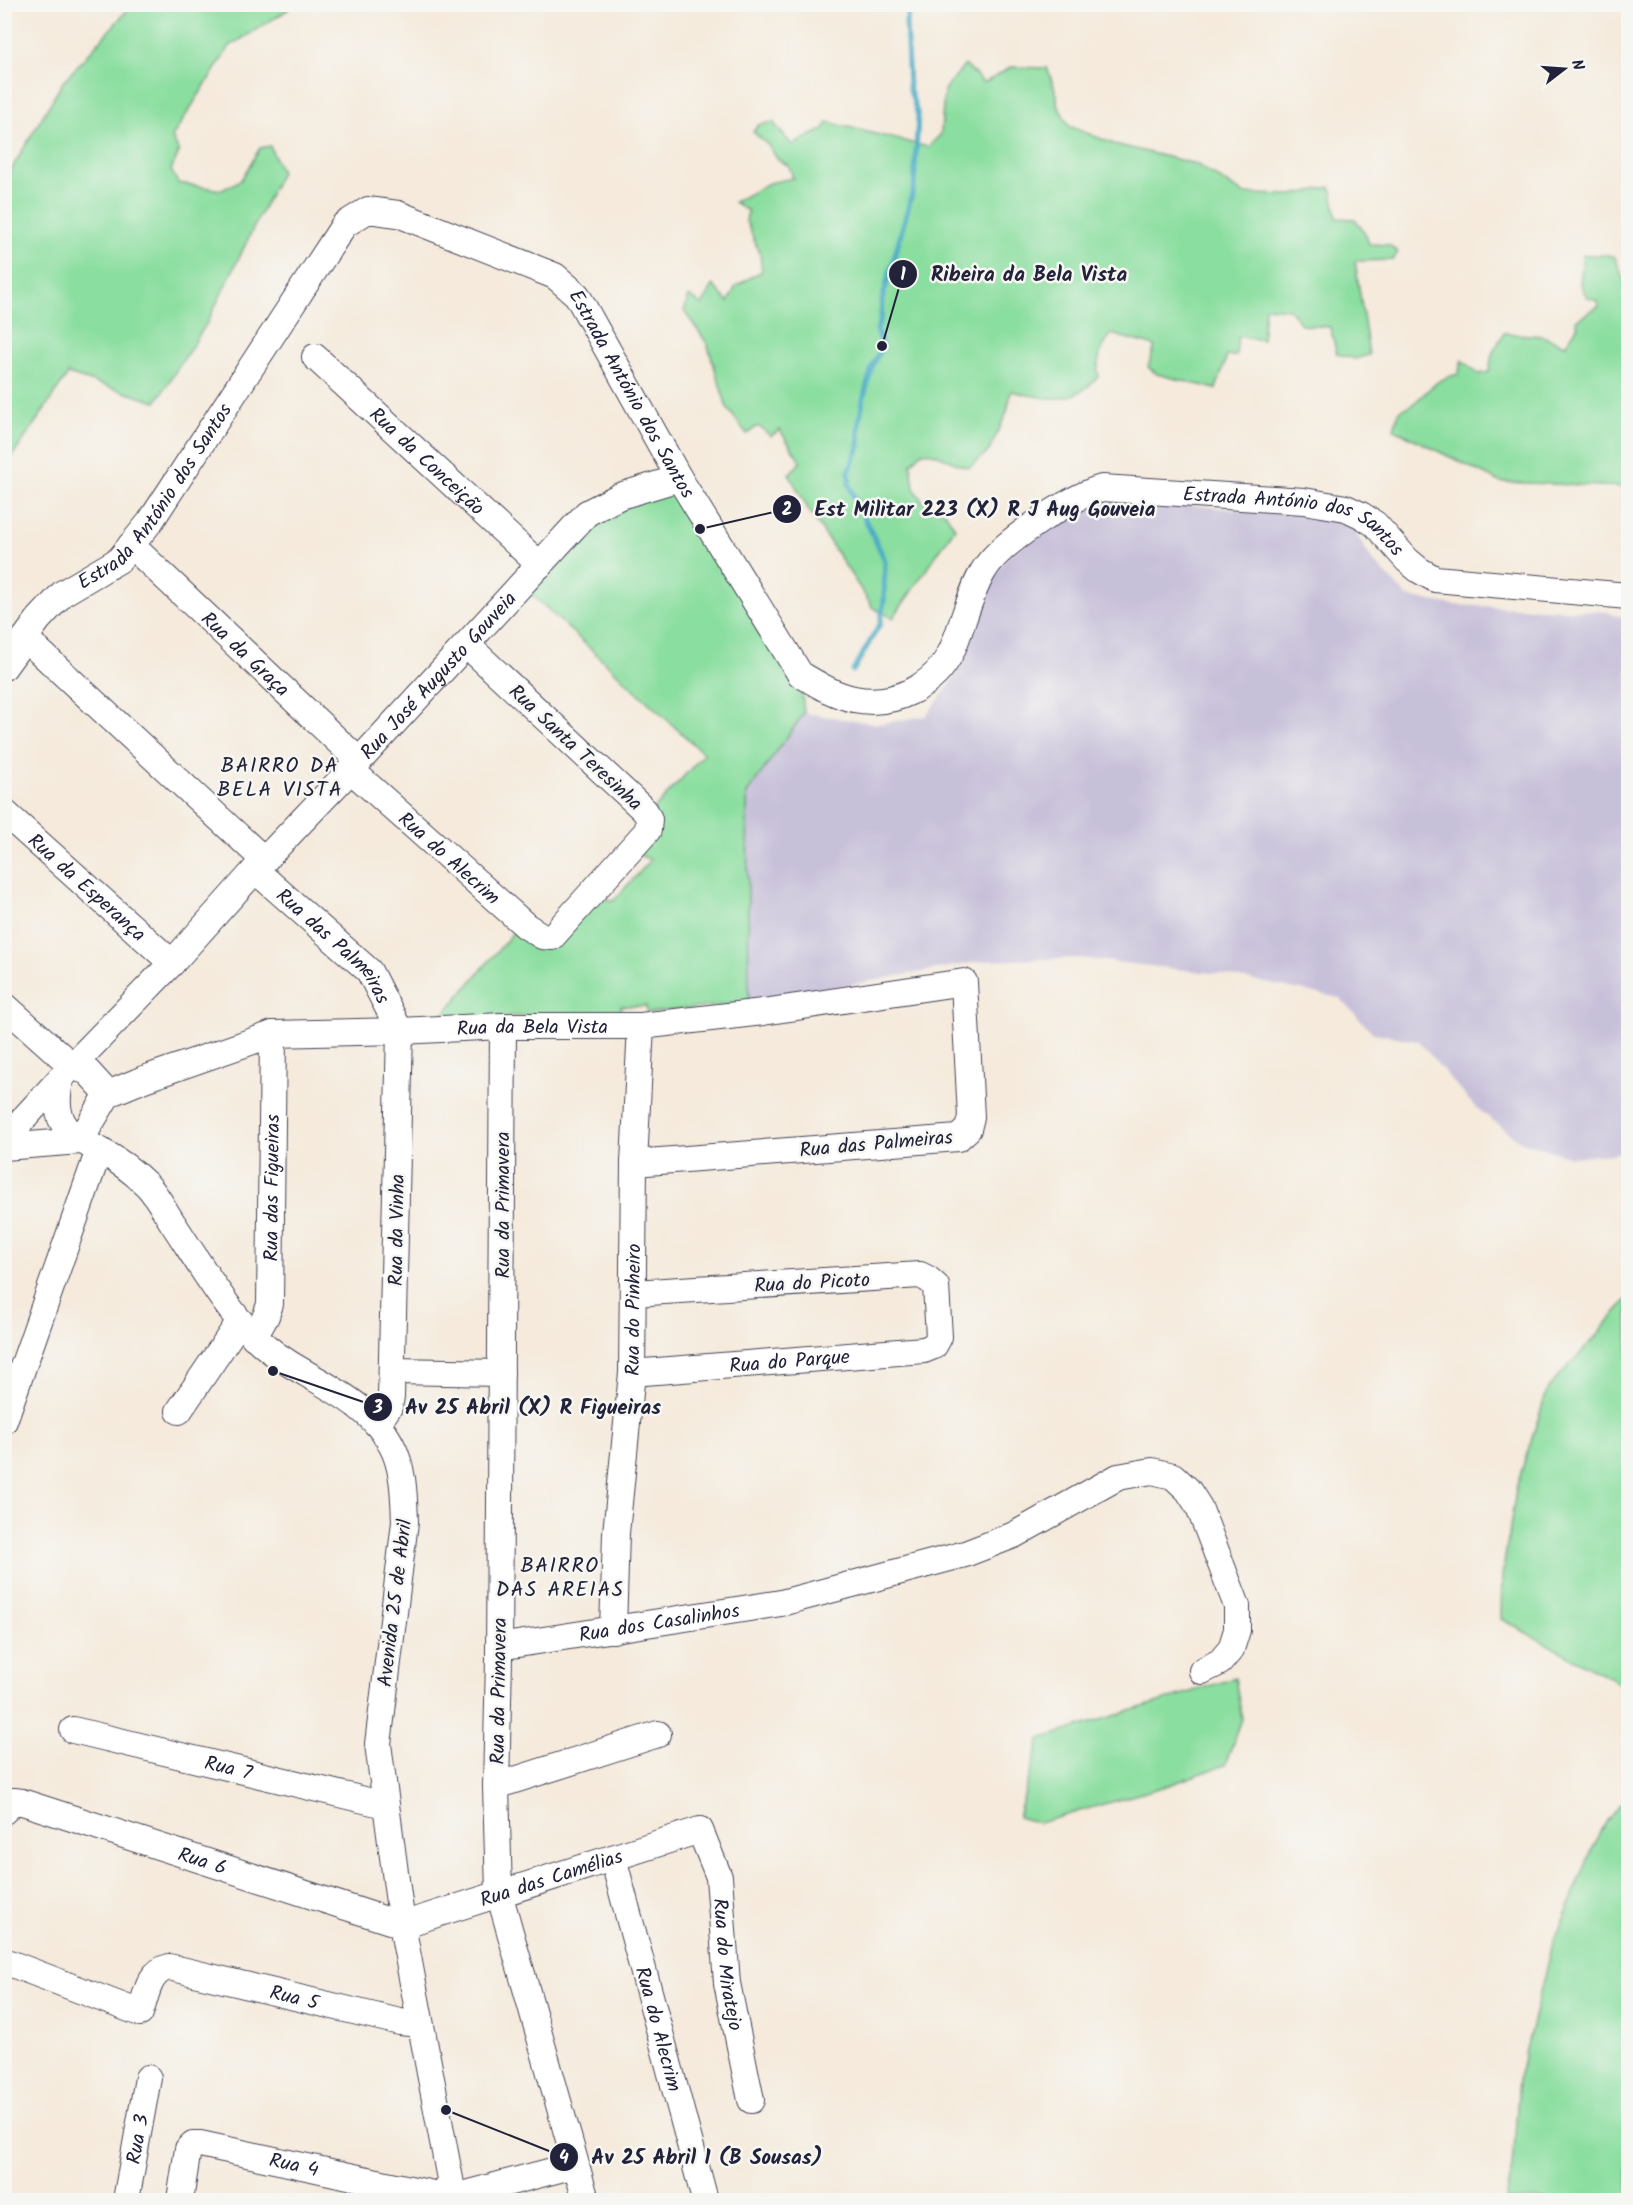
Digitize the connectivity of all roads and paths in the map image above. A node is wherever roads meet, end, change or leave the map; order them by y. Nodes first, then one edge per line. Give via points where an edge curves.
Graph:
1 (315, 357) dead end
2 (679, 478) junction
3 (131, 545) junction
4 (540, 565) junction
5 (1629, 596) edge
6 (26, 638) junction
7 (467, 645) junction
8 (4, 667) edge
9 (355, 766) junction
10 (4, 813) edge
11 (260, 865) junction
12 (552, 937) joint
13 (172, 963) junction
14 (964, 982) joint
15 (4, 1005) edge
16 (503, 1026) junction
17 (641, 1026) junction
18 (400, 1031) junction
19 (273, 1034) junction
20 (66, 1073) junction
21 (108, 1094) junction
22 (4, 1140) edge
23 (89, 1146) junction
24 (4, 1147) edge
25 (634, 1163) junction
26 (633, 1293) junction
27 (247, 1329) junction
28 (939, 1337) joint
29 (393, 1371) junction
30 (501, 1372) junction
31 (632, 1373) junction
32 (179, 1411) dead end
33 (4, 1421) edge
34 (377, 1424) junction
35 (613, 1630) junction
36 (500, 1647) junction
37 (1202, 1671) dead end
38 (73, 1730) dead end
39 (658, 1734) dead end
40 (496, 1786) junction
41 (385, 1805) junction
42 (4, 1811) edge
43 (700, 1830) joint
44 (614, 1858) junction
45 (499, 1893) junction
46 (402, 1925) junction
47 (4, 1961) edge
48 (420, 2024) junction
49 (148, 2078) dead end
50 (751, 2100) dead end
51 (575, 2165) junction
52 (453, 2198) edge
53 (126, 2200) edge
54 (180, 2200) edge
55 (586, 2200) edge
56 (705, 2200) edge

1 - 4 street, Rua da Conceição
2 - 3 street, Estrada António dos Santos via 577,295 562,282 399,214 368,210 344,225 150,522
2 - 4 street, Rua José Augusto Gouveia via 620,496 587,513
2 - 5 street, Estrada António dos Santos via 800,674 854,699 882,700 909,693 932,678 950,653 983,571 995,556 1050,514 1086,492 1102,488 1304,501 1346,508 1375,524 1407,560 1435,579
3 - 6 street, Estrada António dos Santos via 119,560 63,593
3 - 9 street, Rua da Graça
4 - 7 street, Rua José Augusto Gouveia
6 - 8 street, Estrada António dos Santos
6 - 11 street, Rua das Palmeiras
7 - 9 street, Rua José Augusto Gouveia
7 - 12 street, Rua Santa Teresinha via 645,810 649,819 648,830
9 - 11 street, Rua José Augusto Gouveia
9 - 12 street, Rua do Alecrim via 526,926
10 - 13 street, Rua da Esperança
11 - 13 street, Rua José Augusto Gouveia
11 - 18 street, Rua das Palmeiras via 369,971
13 - 20 street, Rua José Augusto Gouveia
14 - 17 street, Rua da Bela Vista
14 - 25 street, Rua das Palmeiras via 971,1117 968,1128 958,1138
15 - 20 street
16 - 17 street, Rua da Bela Vista
16 - 18 street, Rua da Bela Vista
16 - 30 street, Rua da Primavera
17 - 25 street, Rua do Pinheiro
18 - 19 street, Rua da Bela Vista
18 - 29 street, Rua da Vinha
19 - 21 street, Rua da Bela Vista
19 - 27 street, Rua das Figueiras via 270,1304 266,1316
20 - 21 street via 88,1072
20 - 22 street, Rua José Augusto Gouveia
20 - 23 street, Avenida 25 de Abril via 58,1109 66,1129
21 - 23 street
23 - 24 street
23 - 27 street, Avenida 25 de Abril via 125,1166 148,1186 220,1296
23 - 33 street
25 - 26 street, Rua do Pinheiro
26 - 28 street, Rua do Picoto via 920,1275 936,1286
26 - 31 street, Rua do Pinheiro
27 - 32 street, Rua das Figueiras
27 - 34 street, Avenida 25 de Abril via 288,1363 323,1383
28 - 31 street, Rua do Parque via 934,1346 924,1350
29 - 30 street
29 - 34 street, Rua da Vinha via 389,1407
30 - 36 street, Rua da Primavera
31 - 35 street, Rua do Pinheiro via 616,1533
34 - 41 street, Avenida 25 de Abril via 393,1448 399,1466 405,1522 378,1744
35 - 36 street, Rua dos Casalinhos
35 - 37 street, Rua dos Casalinhos via 781,1603 965,1554 1014,1535 1118,1477 1152,1471 1173,1476 1199,1507 1237,1606 1237,1630 1231,1649 1220,1662
36 - 40 street, Rua da Primavera
38 - 41 street, Rua 7
39 - 40 street
40 - 45 street, Rua da Primavera
41 - 46 street, Avenida 25 de Abril
42 - 46 street, Rua 6 via 14,1801 22,1802
43 - 44 street, Rua das Camélias
43 - 50 street, Rua do Miratejo via 719,1877 727,1983
44 - 45 street, Rua das Camélias
44 - 56 street, Rua do Alecrim
45 - 46 street, Rua das Camélias
45 - 51 street, Rua da Primavera
46 - 48 street, Avenida 25 de Abril
47 - 48 street, Rua 5 via 140,2013 154,1975 169,1967
48 - 52 street, Avenida 25 de Abril
49 - 53 street, Rua 3
51 - 52 street
51 - 55 street, Rua da Primavera
52 - 54 street, Rua 4 via 193,2144 188,2149

